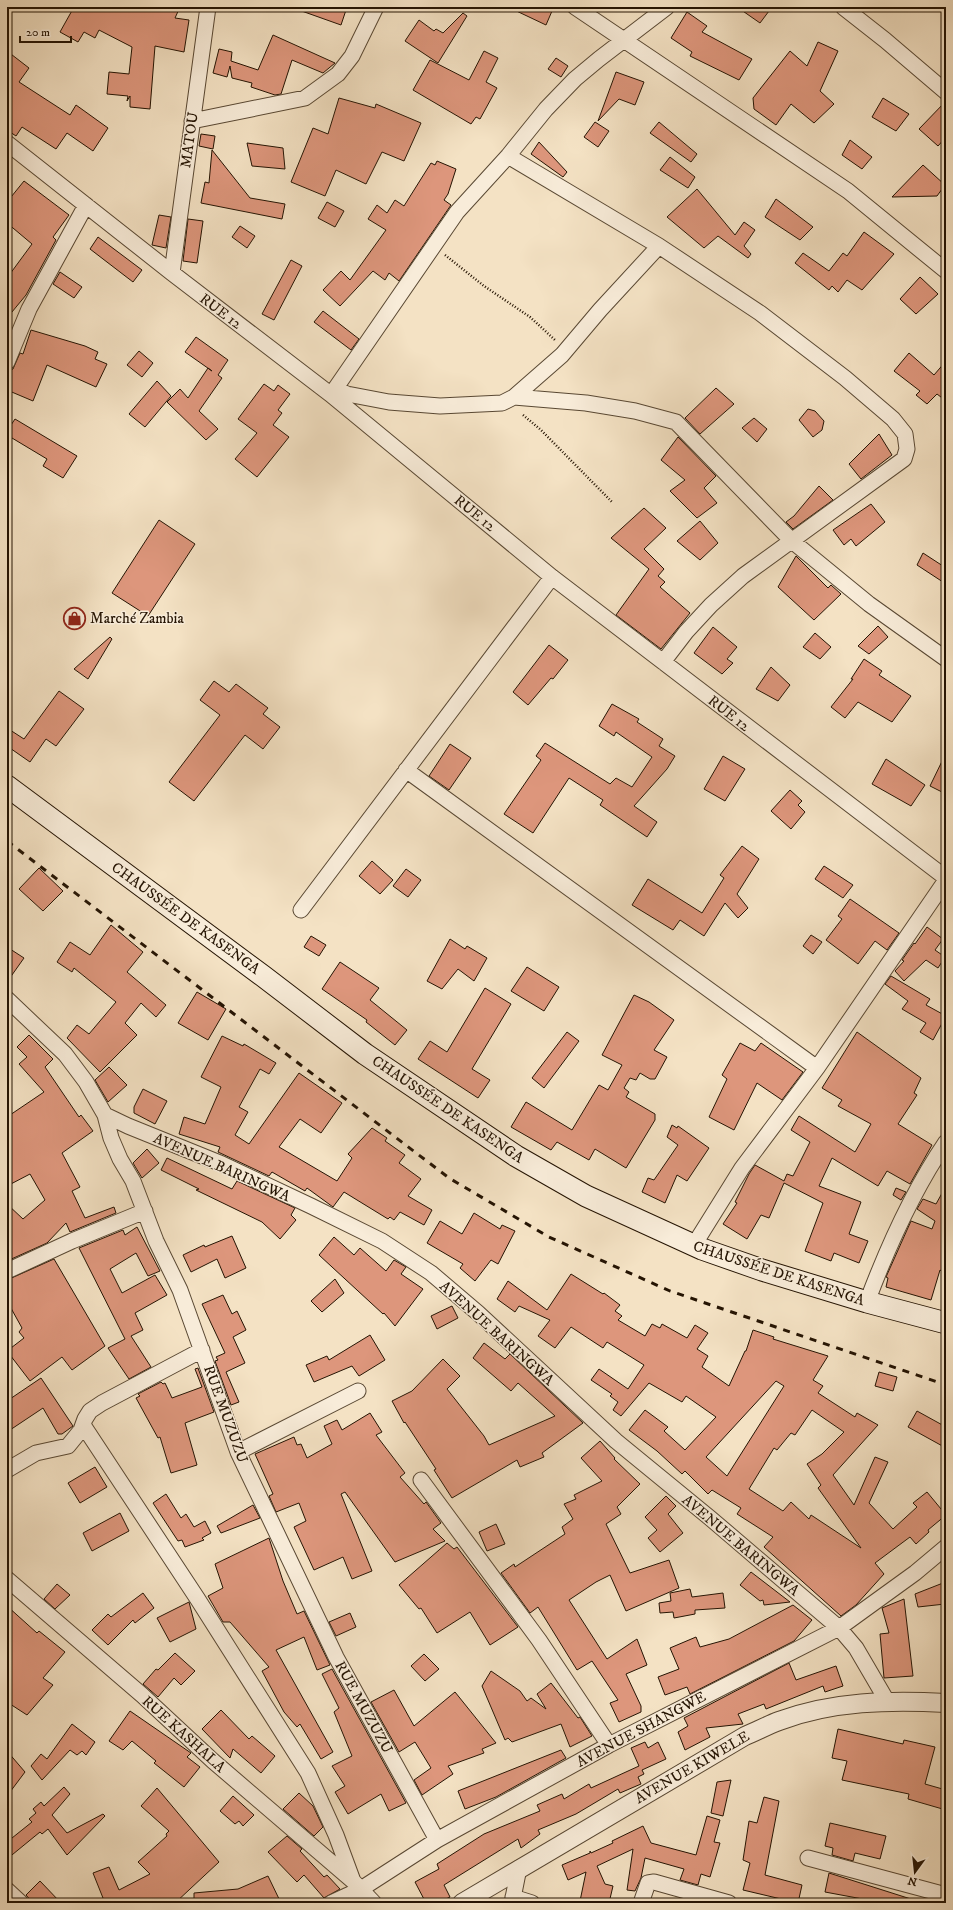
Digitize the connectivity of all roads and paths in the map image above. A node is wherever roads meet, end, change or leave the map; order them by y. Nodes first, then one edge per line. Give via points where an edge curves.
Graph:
1 (208, 7) edge
2 (376, 7) edge
3 (575, 7) edge
4 (667, 7) edge
5 (843, 7) edge
6 (623, 41) junction
7 (946, 92) edge
8 (192, 121) junction
9 (7, 143) edge
10 (508, 156) junction
11 (86, 205) junction
12 (434, 246) junction
13 (659, 246) junction
14 (946, 271) edge
15 (172, 273) junction
16 (10, 343) edge
17 (566, 350) junction
18 (7, 362) edge
19 (333, 392) junction
20 (508, 400) junction
21 (612, 502) dead end
22 (792, 541) junction
23 (552, 577) junction
24 (946, 659) edge
25 (663, 662) junction
26 (406, 770) junction
27 (7, 786) edge
28 (946, 879) edge
29 (301, 910) dead end
30 (7, 999) edge
31 (817, 1068) junction
32 (105, 1114) junction
33 (946, 1142) edge
34 (145, 1211) junction
35 (694, 1245) junction
36 (7, 1271) edge
37 (867, 1302) junction
38 (946, 1323) edge
39 (202, 1350) junction
40 (358, 1391) dead end
41 (83, 1425) junction
42 (238, 1452) junction
43 (7, 1470) edge
44 (421, 1480) dead end
45 (946, 1547) edge
46 (7, 1579) edge
47 (839, 1628) junction
48 (887, 1701) junction
49 (946, 1703) edge
50 (609, 1745) junction
51 (437, 1840) junction
52 (808, 1858) dead end
53 (519, 1868) junction
54 (357, 1885) junction
55 (7, 1890) edge
56 (946, 1895) edge
57 (513, 1900) edge
58 (21, 1903) edge
59 (331, 1903) edge
60 (374, 1903) edge
61 (462, 1903) edge
62 (532, 1903) edge
63 (641, 1903) edge
64 (729, 1903) edge

1 - 8 street, MATOU
2 - 8 street via 352,56 338,74 305,98
3 - 6 street
4 - 6 street
5 - 7 street
6 - 10 street via 575,79 546,109
6 - 14 street via 848,191
8 - 15 street, MATOU
9 - 11 street, RUE 12
10 - 12 street via 457,212
10 - 13 street
11 - 15 street, RUE 12
11 - 16 street
12 - 17 path via 484,286 530,317
12 - 19 street
13 - 17 street
13 - 22 street via 760,313 845,378 893,419 904,434 907,449 904,459
15 - 19 street, RUE 12
16 - 18 street
17 - 20 street
19 - 20 street via 440,406
19 - 23 street, RUE 12
20 - 21 path
20 - 22 street via 586,403 634,411 676,422
22 - 24 street via 870,604
22 - 25 street via 743,576 711,605
23 - 25 street, RUE 12
23 - 26 street
25 - 28 street, RUE 12
26 - 29 street
26 - 31 street
27 - 35 main road, CHAUSSÉE DE KASENGA via 365,1054 516,1156 586,1196
28 - 31 street
30 - 32 street, RUE MUZUZU via 65,1054
31 - 35 street via 742,1168
32 - 34 street, RUE MUZUZU via 111,1138
32 - 47 street, AVENUE BARINGWA via 222,1164 311,1206 382,1241 431,1273 616,1441
33 - 37 street via 900,1222
34 - 36 street
34 - 39 street, RUE MUZUZU via 156,1241 180,1290
35 - 37 main road, CHAUSSÉE DE KASENGA via 762,1270
37 - 38 main road, CHAUSSÉE DE KASENGA
39 - 41 street via 102,1403 90,1412
39 - 42 street, RUE MUZUZU
40 - 42 street
41 - 43 street via 68,1446 36,1453
41 - 54 street via 198,1598 308,1773
42 - 51 street, RUE MUZUZU via 336,1657
44 - 50 street via 539,1640
45 - 47 street, AVENUE SHANGWE
46 - 54 street, RUE KASHALA
47 - 48 street, AVENUE BARINGWA via 856,1648
47 - 50 street, AVENUE SHANGWE
48 - 49 street, AVENUE KIWELE
48 - 53 street, AVENUE KIWELE via 848,1704 814,1711 780,1721 745,1736
50 - 51 street, AVENUE SHANGWE
51 - 54 street, AVENUE SHANGWE
52 - 56 street
53 - 57 street
53 - 61 street, AVENUE KIWELE
54 - 59 street, AVENUE SHANGWE
54 - 60 street, RUE KASHALA
55 - 58 street
57 - 62 street
63 - 64 street via 645,1887 648,1883 654,1882

